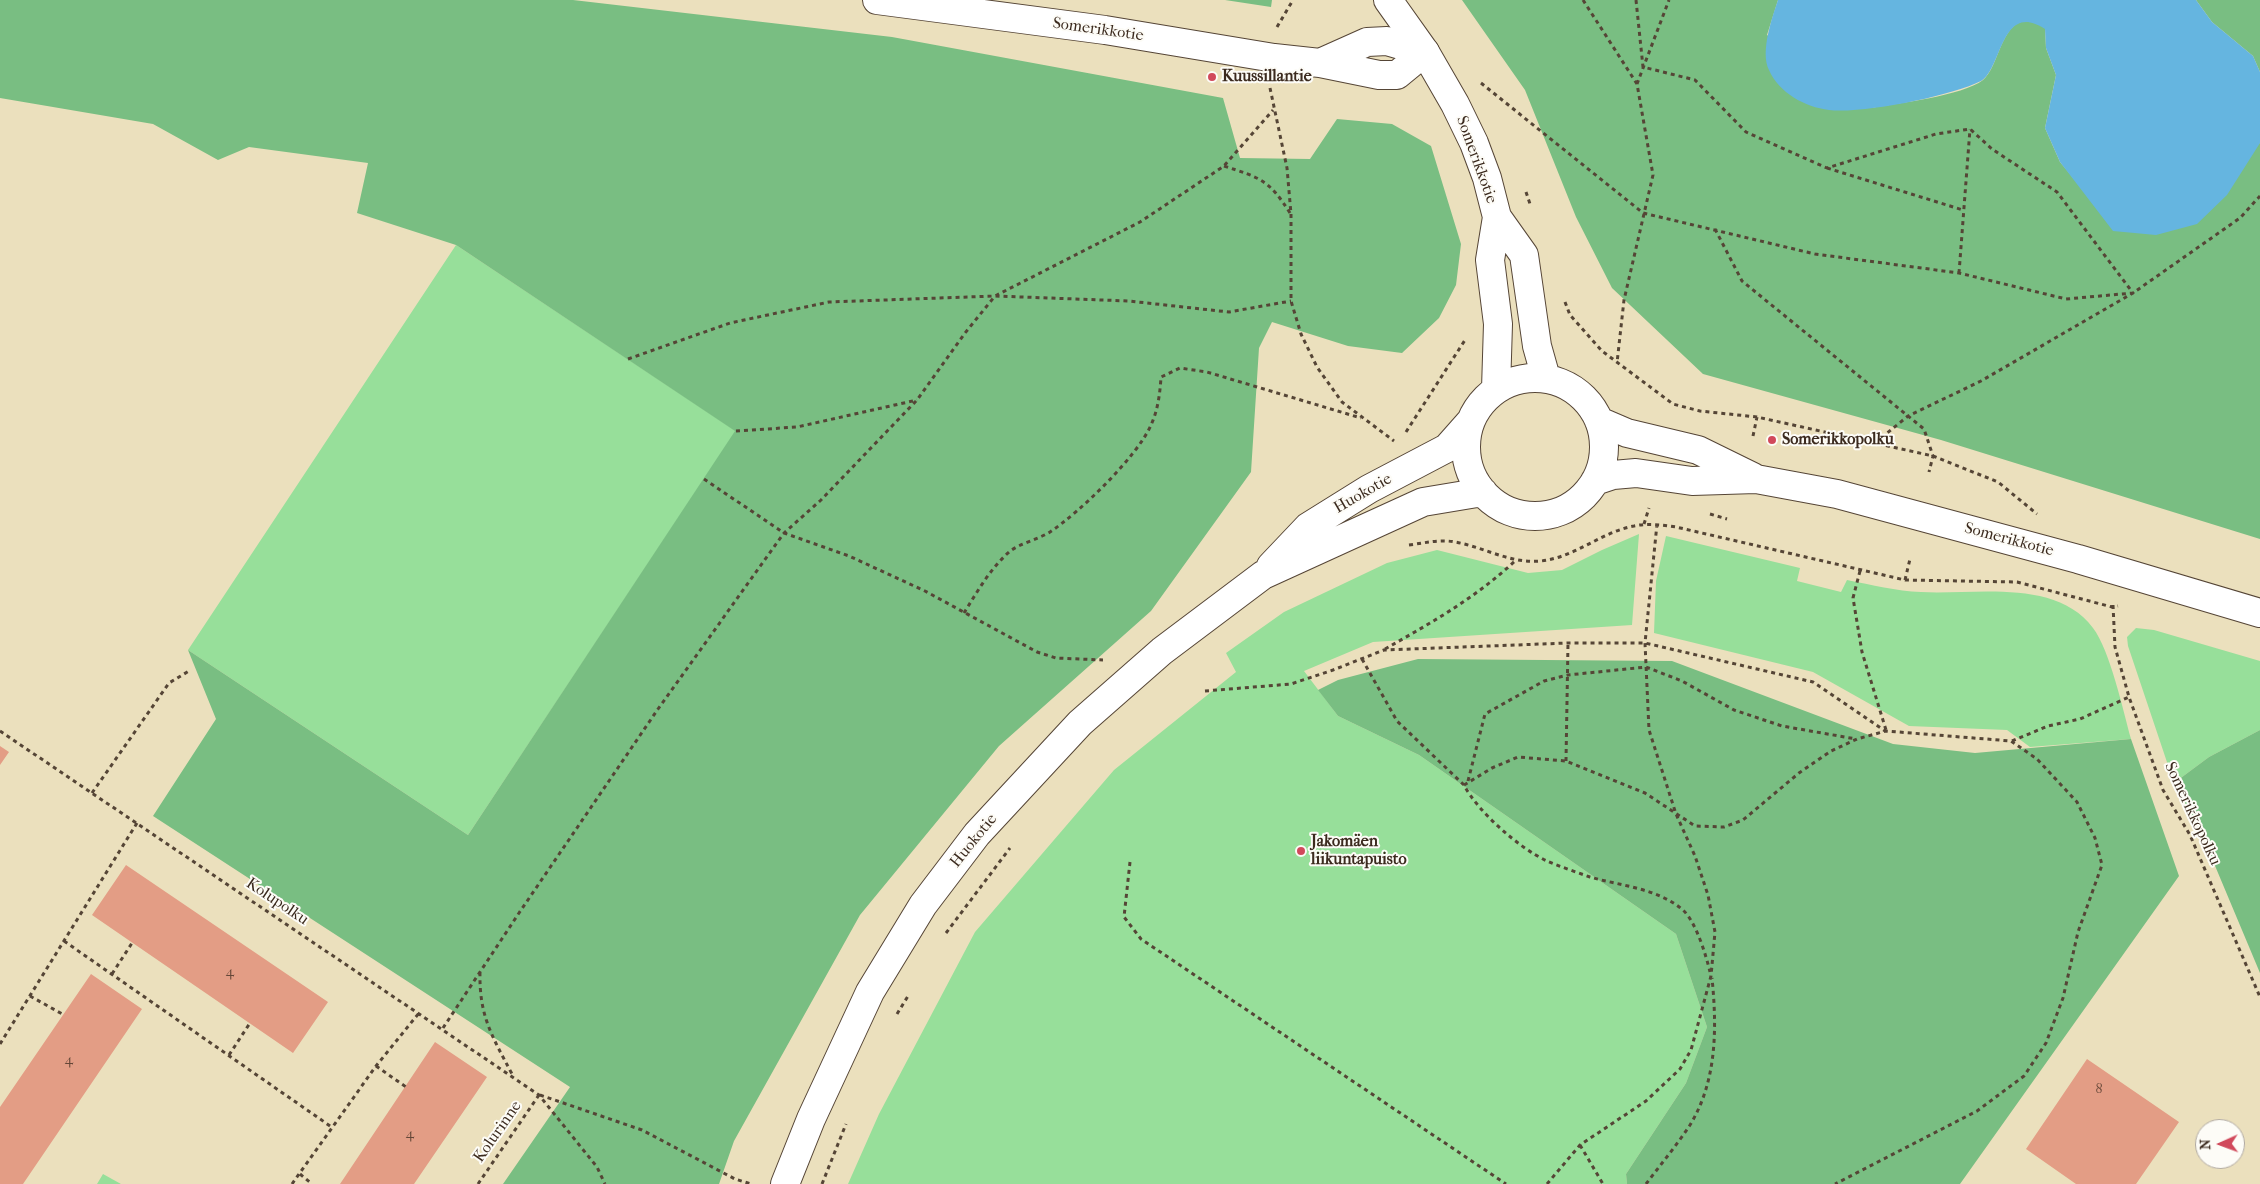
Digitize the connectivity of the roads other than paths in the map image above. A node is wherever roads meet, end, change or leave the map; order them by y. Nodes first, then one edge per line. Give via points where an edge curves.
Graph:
1 (876, 0) edge
2 (1388, 0) edge
3 (1425, 52) junction
4 (1497, 217) junction
5 (1546, 378) junction
6 (1496, 389) junction
7 (1598, 421) junction
8 (1470, 422) junction
9 (1756, 479) junction
10 (1595, 482) junction
11 (1483, 492) junction
12 (1263, 575) junction
13 (2260, 613) edge
14 (785, 1184) edge

1 - 3 main road, Somerikkotie via 1320,63 1367,42 1387,40
2 - 3 main road
3 - 4 main road, Somerikkotie via 1474,143
4 - 5 main road, Somerikkotie via 1524,255 1537,346
4 - 6 main road, Somerikkotie via 1490,260 1498,324
5 - 6 main road via 1514,381
5 - 7 main road via 1564,384 1582,396
6 - 8 main road
7 - 9 main road, Somerikkotie via 1627,433 1698,450
7 - 10 main road via 1604,452
8 - 11 main road via 1466,444 1468,461
8 - 12 main road, Huokotie via 1447,448 1369,489 1308,527
9 - 10 main road, Somerikkotie via 1692,481 1636,473 1613,475
9 - 13 main road, Somerikkotie via 1846,497 2078,559
10 - 11 main road via 1580,500 1560,512 1537,516 1514,513
11 - 12 main road, Huokotie via 1422,502
12 - 14 main road, Huokotie via 1162,652 1095,710 1039,765 977,834 924,905 870,992 811,1119

